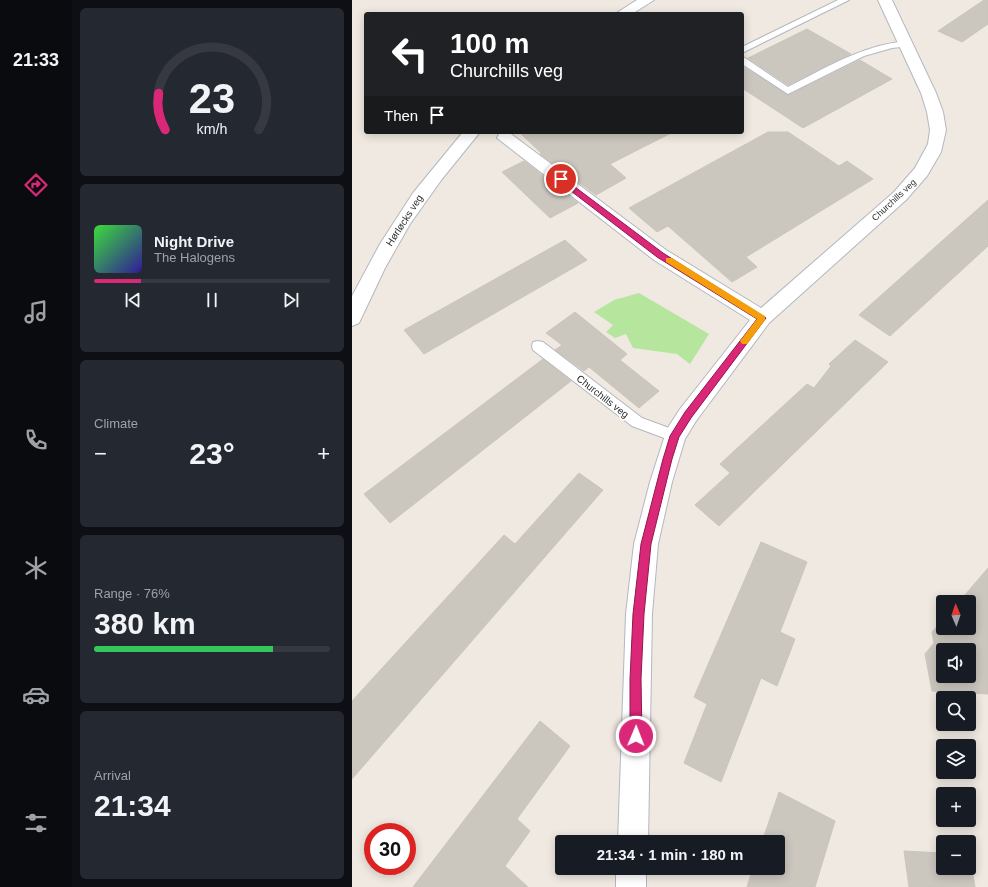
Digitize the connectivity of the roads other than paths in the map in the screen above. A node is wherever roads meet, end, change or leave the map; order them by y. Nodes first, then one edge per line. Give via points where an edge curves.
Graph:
1 (647, 0) edge
2 (845, 0) edge
3 (885, 0) edge
4 (626, 12) edge
5 (907, 44) junction
6 (744, 49) edge
7 (744, 61) edge
8 (470, 134) edge
9 (505, 138) dead end
10 (352, 318) edge
11 (762, 318) junction
12 (538, 346) dead end
13 (675, 436) junction
14 (633, 835) edge
15 (631, 875) edge
16 (631, 887) edge

1 - 4 street
2 - 6 lane
3 - 5 street, Churchills veg
5 - 7 lane via 890,44 867,52 788,91
5 - 11 street, Churchills veg via 930,97 936,122 937,143 919,177
8 - 10 street, Hørløcks veg via 409,211 373,272
9 - 11 street via 660,255
11 - 13 street, Churchills veg
12 - 13 lane, Churchills veg via 637,422
13 - 14 street, Churchills veg via 646,544 638,614
15 - 16 street

